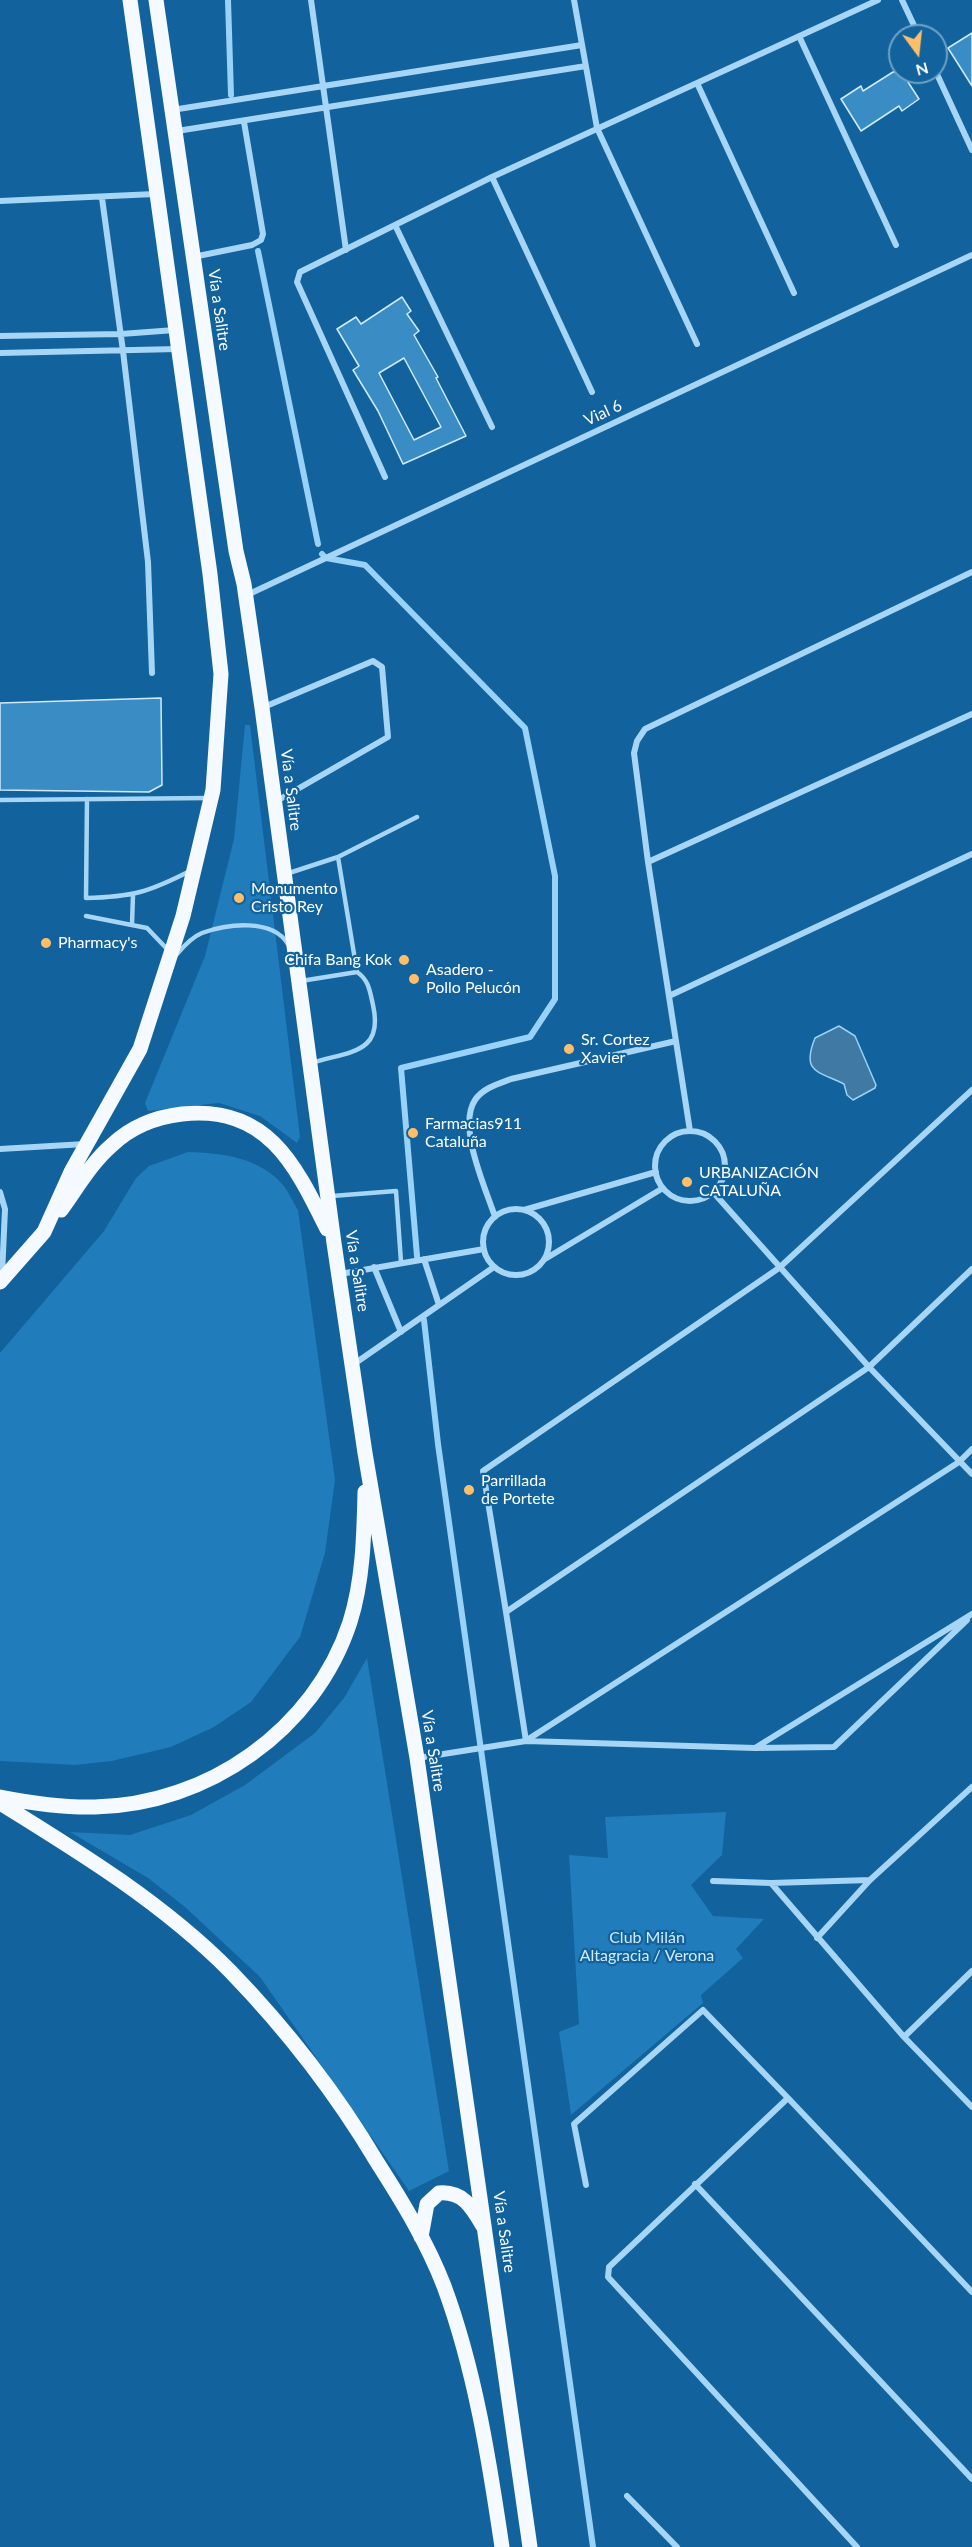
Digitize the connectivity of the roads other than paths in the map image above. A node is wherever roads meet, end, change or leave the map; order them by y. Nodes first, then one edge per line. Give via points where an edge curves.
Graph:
1 (129, 0) edge
2 (156, 0) edge
3 (311, 0) edge
4 (574, 0) edge
5 (878, 0) edge
6 (902, 0) edge
7 (913, 24) edge
8 (799, 36) junction
9 (582, 45) junction
10 (586, 66) junction
11 (697, 83) junction
12 (942, 84) edge
13 (322, 88) junction
14 (325, 108) junction
15 (171, 110) junction
16 (244, 122) junction
17 (597, 128) junction
18 (176, 131) junction
19 (972, 150) edge
20 (492, 177) junction
21 (157, 194) junction
22 (102, 198) junction
23 (0, 201) edge
24 (395, 225) junction
25 (896, 245) dead end
26 (346, 250) junction
27 (972, 255) edge
28 (194, 257) junction
29 (794, 293) dead end
30 (176, 330) junction
31 (121, 334) junction
32 (0, 336) edge
33 (697, 344) dead end
34 (178, 349) junction
35 (123, 351) junction
36 (0, 353) edge
37 (592, 392) dead end
38 (492, 428) dead end
39 (385, 477) dead end
40 (972, 572) edge
41 (246, 595) junction
42 (152, 673) dead end
43 (262, 708) junction
44 (972, 714) edge
45 (211, 798) junction
46 (87, 799) junction
47 (0, 800) edge
48 (274, 802) junction
49 (417, 817) dead end
50 (972, 854) edge
51 (338, 857) junction
52 (648, 862) junction
53 (192, 870) junction
54 (284, 874) junction
55 (133, 896) junction
56 (86, 916) dead end
57 (132, 924) junction
58 (296, 959) junction
59 (170, 961) junction
60 (357, 972) junction
61 (298, 982) junction
62 (669, 996) junction
63 (676, 1041) junction
64 (310, 1064) junction
65 (972, 1090) edge
66 (690, 1131) junction
67 (86, 1144) junction
68 (0, 1149) edge
69 (656, 1172) junction
70 (663, 1188) junction
71 (0, 1192) edge
72 (713, 1192) junction
73 (328, 1197) junction
74 (522, 1210) junction
75 (495, 1217) junction
76 (44, 1232) junction
77 (334, 1243) junction
78 (484, 1249) junction
79 (424, 1259) junction
80 (545, 1259) junction
81 (401, 1262) junction
82 (374, 1267) junction
83 (494, 1267) junction
84 (779, 1268) junction
85 (972, 1269) edge
86 (339, 1274) junction
87 (1, 1281) edge
88 (440, 1305) junction
89 (401, 1332) junction
90 (354, 1365) junction
91 (870, 1367) junction
92 (972, 1449) edge
93 (365, 1453) junction
94 (959, 1461) junction
95 (972, 1474) edge
96 (506, 1612) junction
97 (972, 1615) edge
98 (526, 1741) junction
99 (755, 1748) junction
100 (417, 1758) junction
101 (972, 1786) edge
102 (0, 1797) edge
103 (0, 1803) edge
104 (870, 1880) junction
105 (713, 1881) dead end
106 (771, 1883) junction
107 (817, 1938) junction
108 (972, 1971) edge
109 (904, 2037) junction
110 (788, 2098) junction
111 (972, 2107) edge
112 (695, 2184) junction
113 (586, 2185) dead end
114 (486, 2231) junction
115 (421, 2237) junction
116 (972, 2292) edge
117 (972, 2479) edge
118 (627, 2496) dead end
119 (502, 2547) edge
120 (530, 2547) edge
121 (676, 2547) edge
122 (857, 2547) edge

1 - 21 main road
2 - 15 main road, Vía a Salitre
3 - 13 street
4 - 9 street
5 - 8 street
6 - 7 street
8 - 11 street
8 - 25 street
9 - 10 street
9 - 13 street
10 - 14 street
10 - 17 street
11 - 17 street
11 - 29 street
12 - 19 street
13 - 14 street
13 - 15 street
14 - 16 street
14 - 26 street
15 - 18 main road, Vía a Salitre
16 - 18 street
16 - 28 street via 261,240
17 - 20 street
17 - 33 street
18 - 28 main road, Vía a Salitre
20 - 24 street
20 - 37 street
21 - 22 street
21 - 30 main road
22 - 23 street
22 - 31 street
24 - 26 street
24 - 38 street
26 - 39 street via 300,272 297,282
27 - 41 street, Vial 6
28 - 41 main road, Vía a Salitre via 236,551
30 - 31 street
30 - 34 main road
31 - 32 street
31 - 35 street
34 - 35 street
34 - 45 main road via 221,674
35 - 36 street
35 - 42 street via 148,562
40 - 52 street via 645,729 634,753
41 - 43 main road, Vía a Salitre
43 - 48 main road, Vía a Salitre
43 - 48 street via 373,661 382,667 388,737
44 - 52 street
45 - 46 lane
45 - 53 main road
46 - 47 lane
46 - 55 lane via 86,898
48 - 54 main road, Vía a Salitre
49 - 51 lane
50 - 62 street
51 - 54 lane
51 - 60 lane
52 - 62 street
53 - 55 lane
53 - 59 main road
54 - 58 main road, Vía a Salitre
55 - 57 lane
56 - 57 lane
57 - 59 lane via 154,933
58 - 59 lane via 282,935 272,928 241,926 201,933
58 - 61 main road, Vía a Salitre
59 - 67 main road via 140,1049
60 - 61 lane
60 - 64 lane via 369,987 377,1022 373,1039 365,1046
61 - 64 main road, Vía a Salitre
62 - 63 street
63 - 66 street
63 - 75 street via 511,1079 489,1087 475,1100 470,1137
64 - 73 main road, Vía a Salitre
65 - 84 street
66 - 69 street via 675,1134 663,1143 656,1157
66 - 72 street via 713,1138 725,1159 725,1171
67 - 68 street
67 - 76 main road
69 - 70 street
69 - 74 street
70 - 72 street via 671,1195 693,1200
70 - 80 street
71 - 87 street via 5,1217
72 - 84 street
73 - 77 main road, Vía a Salitre
73 - 81 lane via 396,1191
74 - 75 street
74 - 80 street via 537,1216 547,1229
75 - 78 street via 485,1231
76 - 77 main road via 103,1154 123,1136 160,1118 208,1113 251,1125 279,1146 309,1191
76 - 87 main road
77 - 86 main road, Vía a Salitre
78 - 79 street
78 - 83 street
79 - 81 street
79 - 88 street
80 - 83 street via 521,1275 507,1274
81 - 82 street
82 - 86 street
82 - 89 street
83 - 88 street
84 - 91 street
84 - 96 street via 483,1471
85 - 91 street
86 - 90 main road, Vía a Salitre
88 - 89 street
89 - 90 street
90 - 93 main road, Vía a Salitre
91 - 94 street
91 - 96 street
92 - 94 street
93 - 100 main road, Vía a Salitre
93 - 102 main road via 362,1554 351,1621 323,1680 276,1735 222,1774 154,1799 94,1807 44,1805
94 - 95 street
94 - 98 street
96 - 98 street
97 - 99 street
97 - 99 street via 834,1747
98 - 99 street
98 - 100 street
100 - 114 main road, Vía a Salitre
101 - 104 street
103 - 115 main road via 143,1898 230,1971 318,2073 370,2149
104 - 106 street
104 - 107 street
105 - 106 street
106 - 107 street
107 - 109 street
108 - 109 street
109 - 111 street
110 - 112 street
110 - 113 street via 703,2010 573,2124
110 - 116 street
112 - 117 street
112 - 122 street via 609,2267 608,2277
114 - 115 main road via 462,2197 440,2193 427,2204
114 - 120 main road, Vía a Salitre
115 - 119 main road via 443,2285 464,2349 485,2435
118 - 121 street

